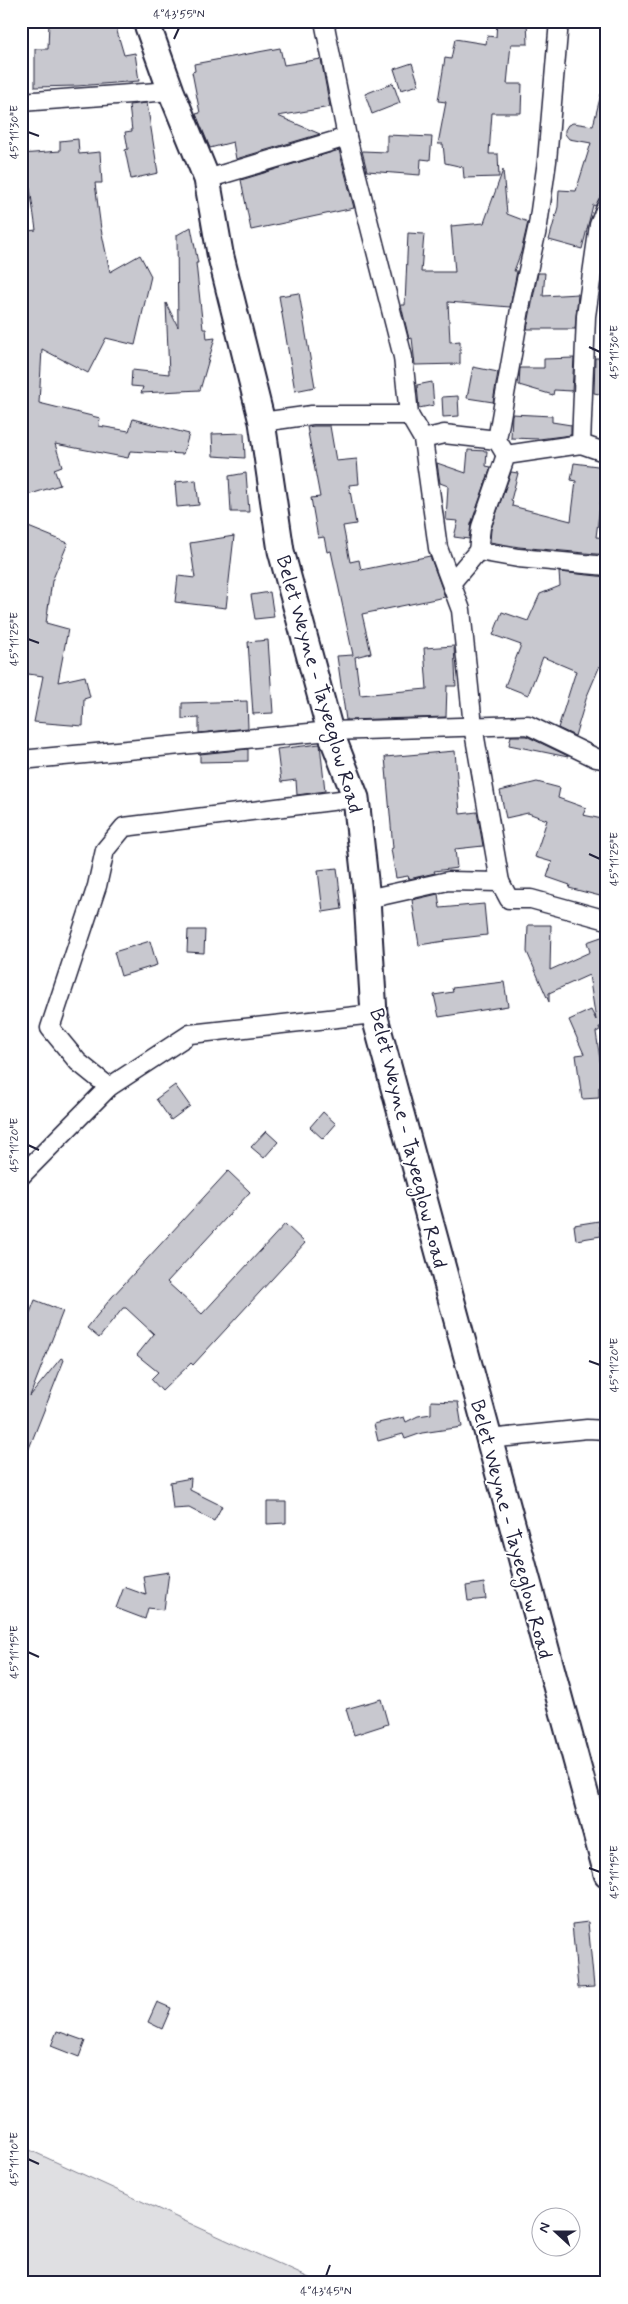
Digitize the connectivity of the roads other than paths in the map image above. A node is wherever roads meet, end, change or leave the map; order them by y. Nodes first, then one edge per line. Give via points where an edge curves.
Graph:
1 (146, 21) edge
2 (324, 21) edge
3 (559, 21) edge
4 (171, 91) junction
5 (21, 102) edge
6 (347, 137) junction
7 (207, 179) junction
8 (607, 205) edge
9 (409, 415) junction
10 (262, 422) junction
11 (423, 439) junction
12 (581, 444) junction
13 (501, 448) junction
14 (607, 453) edge
15 (478, 551) junction
16 (607, 566) edge
17 (452, 582) junction
18 (473, 726) junction
19 (330, 731) junction
20 (21, 760) edge
21 (607, 760) edge
22 (356, 798) junction
23 (500, 882) junction
24 (367, 900) junction
25 (607, 920) edge
26 (374, 1014) junction
27 (109, 1087) junction
28 (21, 1176) edge
29 (607, 1430) edge
30 (488, 1439) junction
31 (607, 1874) edge

1 - 4 main road, Belet Weyne - Tayeeglow Road
2 - 6 street
3 - 13 street via 547,161 538,225 522,298
4 - 5 street
4 - 7 main road, Belet Weyne - Tayeeglow Road
6 - 7 street
6 - 9 street via 402,357
7 - 10 main road, Belet Weyne - Tayeeglow Road via 220,253
8 - 12 street via 599,225 586,316
9 - 10 street via 312,415
9 - 11 street
10 - 19 main road, Belet Weyne - Tayeeglow Road via 281,551
11 - 13 street via 444,434
11 - 17 street via 438,548
12 - 13 street
12 - 14 street
13 - 15 street
15 - 16 street
15 - 17 street
17 - 18 street via 461,610
18 - 19 street
18 - 21 street via 528,725 596,758
18 - 23 street
19 - 20 street
19 - 22 main road, Belet Weyne - Tayeeglow Road
22 - 24 main road, Belet Weyne - Tayeeglow Road
22 - 27 street via 124,827 105,850 97,886 50,1028 78,1062
23 - 24 street via 448,881
23 - 25 street via 509,899 531,898
24 - 26 main road, Belet Weyne - Tayeeglow Road
26 - 27 street via 190,1034
26 - 30 main road, Belet Weyne - Tayeeglow Road
27 - 28 street
29 - 30 street via 587,1429
30 - 31 main road, Belet Weyne - Tayeeglow Road

